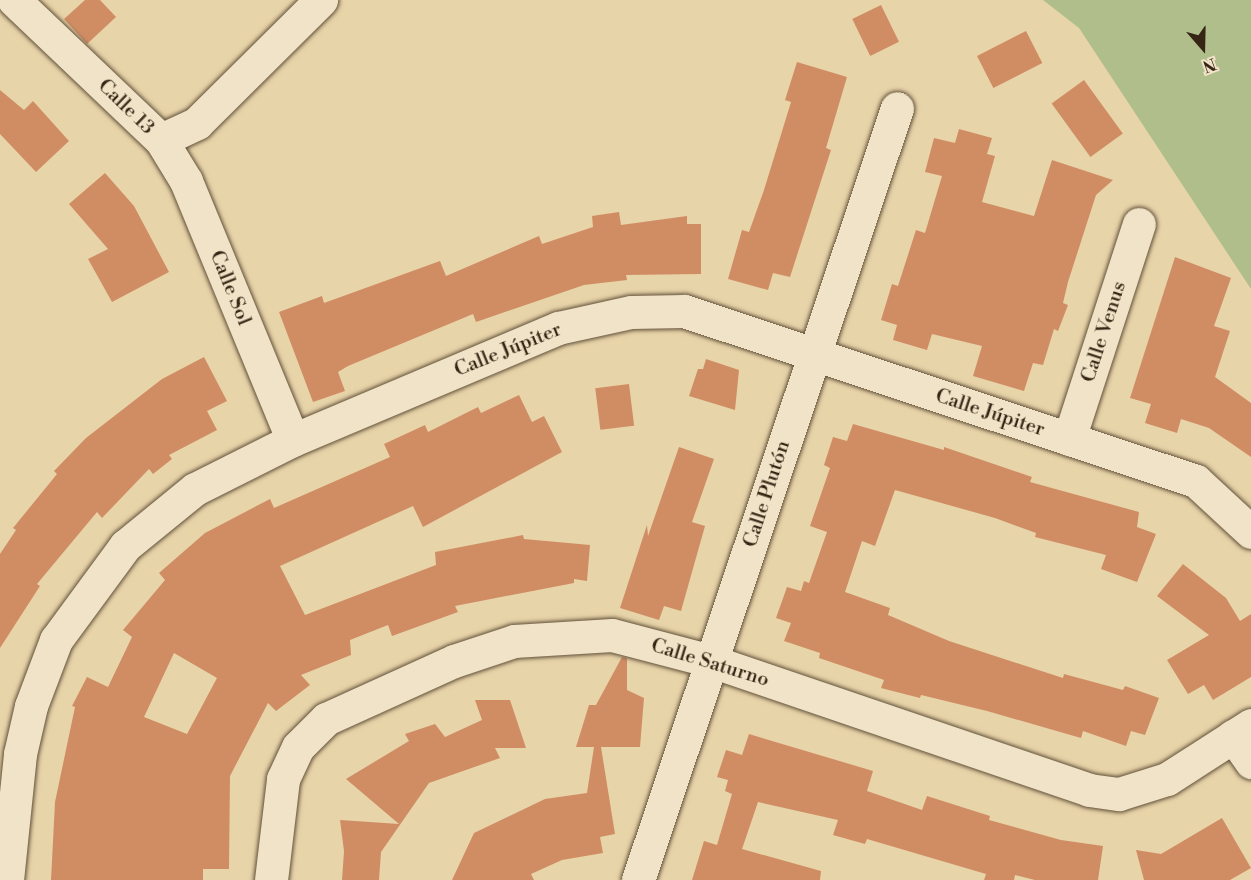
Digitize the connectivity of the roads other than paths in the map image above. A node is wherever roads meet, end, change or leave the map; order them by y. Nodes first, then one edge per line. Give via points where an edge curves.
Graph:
1 (14, 0) edge
2 (321, 0) edge
3 (897, 108) dead end
4 (160, 140) junction
5 (1139, 224) dead end
6 (813, 354) junction
7 (1069, 439) junction
8 (293, 440) junction
9 (1251, 531) edge
10 (711, 661) junction
11 (1245, 741) edge
12 (7, 880) edge
13 (272, 880) edge
14 (638, 880) edge

1 - 4 street, Calle 13
2 - 4 street, Calle 13 via 197,123
3 - 6 street, Calle Plutón
4 - 8 street, Calle Sol via 186,181
5 - 7 street, Calle Venus
6 - 7 street, Calle Júpiter
6 - 8 street, Calle Júpiter via 684,311 630,312 558,328
6 - 10 street, Calle Plutón
7 - 9 street, Calle Júpiter via 1196,481
8 - 12 street, Calle Júpiter via 195,489 125,546 56,640 31,706 20,754
10 - 11 street, Calle Saturno via 1089,790 1119,794 1167,779
10 - 13 street, Calle Saturno via 612,635 514,641 454,661 326,719 298,747 283,779
10 - 14 street, Calle Plutón

